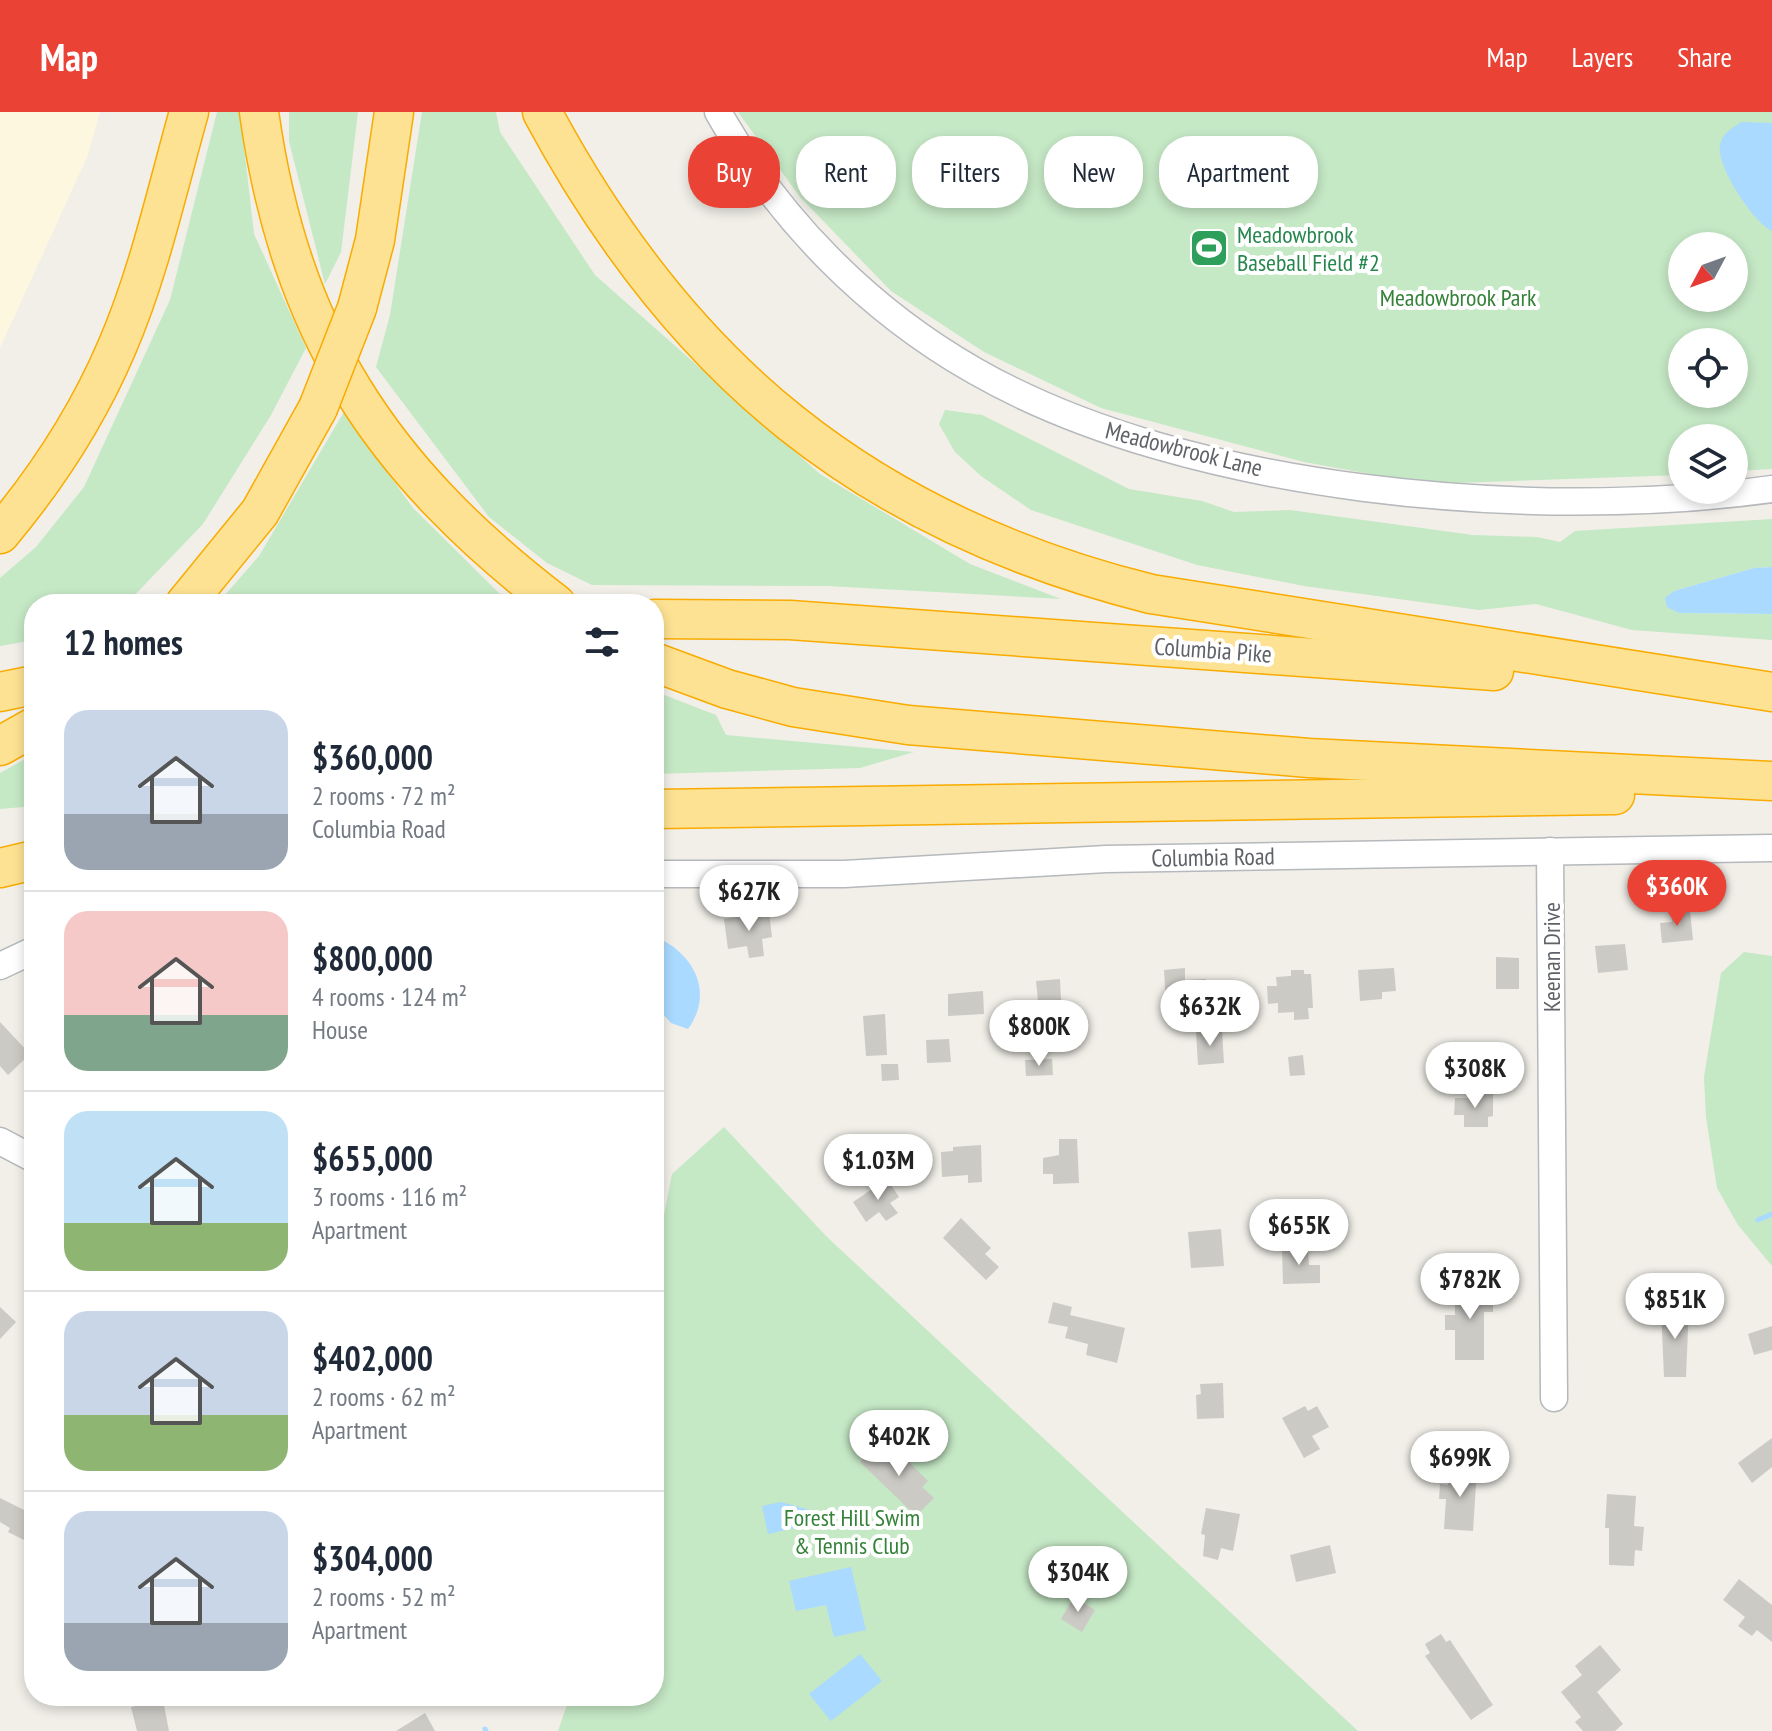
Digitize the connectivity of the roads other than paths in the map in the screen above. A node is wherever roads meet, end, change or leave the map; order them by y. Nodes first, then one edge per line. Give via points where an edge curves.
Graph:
1 (189, 112) edge
2 (259, 112) edge
3 (394, 112) edge
4 (542, 112) edge
5 (718, 112) edge
6 (1772, 489) edge
7 (0, 534) edge
8 (194, 594) edge
9 (544, 594) edge
10 (664, 619) edge
11 (664, 666) edge
12 (24, 687) edge
13 (0, 692) edge
14 (1772, 692) edge
15 (24, 733) edge
16 (0, 746) edge
17 (1772, 781) edge
18 (1772, 793) edge
19 (664, 809) edge
20 (1772, 848) edge
21 (24, 850) edge
22 (1550, 851) junction
23 (0, 854) edge
24 (24, 862) edge
25 (0, 868) edge
26 (664, 874) edge
27 (24, 955) edge
28 (0, 966) edge
29 (0, 1141) edge
30 (24, 1154) edge
31 (1554, 1398) dead end

1 - 7 highway via 117,347 58,459
2 - 9 highway via 279,224 310,307 347,383 424,487 478,541
3 - 8 highway, bridge via 375,240 357,308 318,408 260,512
4 - 14 highway via 610,228 694,335 789,422 846,464 956,527 1075,575 1151,594
5 - 6 street, Meadowbrook Lane via 789,216 885,309 974,371 1080,421 1228,463 1418,494 1586,501
10 - 14 highway, Columbia Pike via 898,627
11 - 17 highway via 793,707 908,725 1309,758
12 - 13 highway
15 - 16 highway
18 - 19 highway
20 - 22 street, Columbia Road
21 - 23 highway
22 - 26 street, Columbia Road via 1106,859 844,874
22 - 31 street, Keenan Drive
24 - 25 highway
27 - 28 street
29 - 30 street

